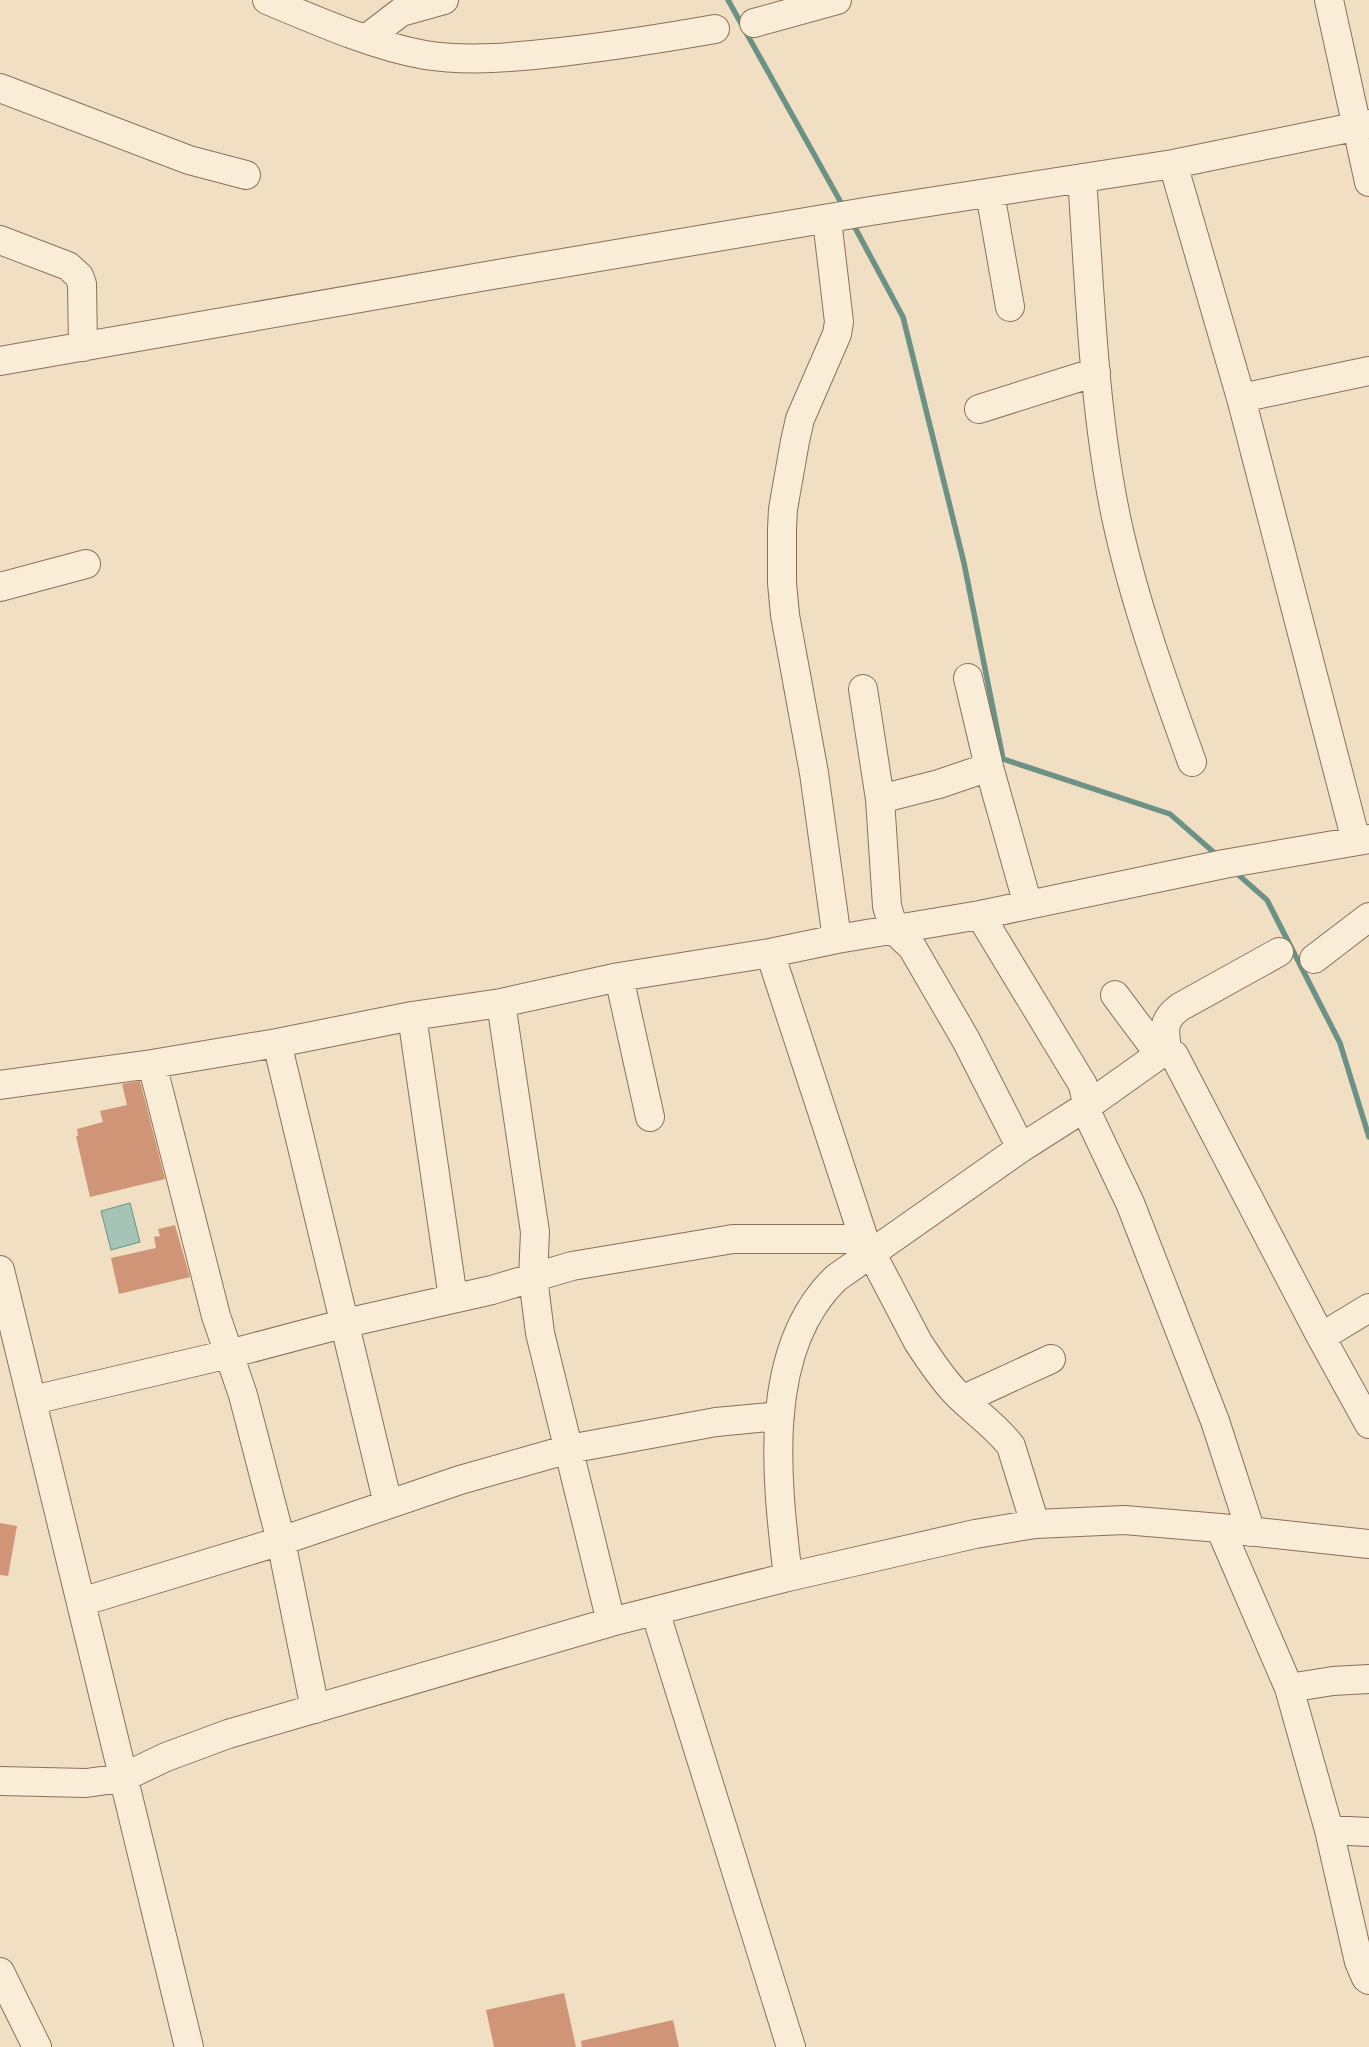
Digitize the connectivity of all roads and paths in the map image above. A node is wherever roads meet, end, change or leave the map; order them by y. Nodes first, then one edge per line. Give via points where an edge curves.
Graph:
1 (267, 0) edge
2 (444, 0) edge
3 (837, 0) edge
4 (1329, 0) edge
5 (400, 6) edge
6 (754, 23) dead end
7 (715, 28) dead end
8 (367, 38) junction
9 (0, 88) edge
10 (1363, 125) edge
11 (1173, 164) junction
12 (246, 175) dead end
13 (1082, 178) junction
14 (1369, 182) edge
15 (990, 193) junction
16 (831, 219) junction
17 (0, 240) edge
18 (1010, 307) dead end
19 (83, 347) junction
20 (0, 361) edge
21 (1369, 371) edge
22 (1096, 372) junction
23 (1241, 398) junction
24 (979, 409) dead end
25 (86, 564) dead end
26 (0, 587) edge
27 (968, 678) dead end
28 (863, 689) dead end
29 (1192, 762) dead end
30 (989, 767) junction
31 (880, 799) junction
32 (1362, 840) edge
33 (1028, 905) junction
34 (980, 915) junction
35 (1369, 917) edge
36 (894, 930) junction
37 (837, 939) junction
38 (770, 952) junction
39 (1279, 952) dead end
40 (1314, 959) dead end
41 (619, 977) junction
42 (1116, 996) dead end
43 (501, 1002) junction
44 (412, 1016) junction
45 (277, 1043) junction
46 (1163, 1053) junction
47 (152, 1064) junction
48 (0, 1085) edge
49 (1087, 1106) junction
50 (650, 1116) dead end
51 (1021, 1148) junction
52 (867, 1246) junction
53 (0, 1270) edge
54 (533, 1278) junction
55 (453, 1298) junction
56 (1369, 1308) edge
57 (346, 1323) junction
58 (1321, 1337) junction
59 (229, 1354) junction
60 (1052, 1359) dead end
61 (964, 1399) junction
62 (33, 1400) junction
63 (780, 1416) junction
64 (1369, 1424) edge
65 (569, 1449) junction
66 (388, 1504) junction
67 (1035, 1524) junction
68 (1220, 1528) junction
69 (1251, 1532) junction
70 (281, 1541) junction
71 (1369, 1544) edge
72 (788, 1578) junction
73 (81, 1602) junction
74 (655, 1611) junction
75 (611, 1622) junction
76 (1369, 1680) edge
77 (1289, 1688) junction
78 (315, 1709) junction
79 (122, 1778) junction
80 (0, 1781) edge
81 (1329, 1830) junction
82 (1369, 1832) edge
83 (0, 1972) edge
84 (1369, 1980) edge
85 (38, 2047) edge
86 (188, 2047) edge
87 (791, 2047) edge

1 - 8 street
2 - 5 street
3 - 6 street
4 - 10 street
5 - 8 street
7 - 8 street via 636,43 519,57 424,54
9 - 12 street via 189,160
10 - 11 street
10 - 14 street
11 - 13 street
11 - 23 street
13 - 15 street
13 - 22 street
15 - 16 street
15 - 18 street
16 - 19 street via 492,274
16 - 37 street via 839,322 800,419 795,441 783,509 782,583 814,773
17 - 19 street via 62,263 79,276 82,284
19 - 20 street
21 - 23 street
22 - 24 street
22 - 29 street via 1117,518 1154,658
23 - 32 street
25 - 26 street
27 - 30 street
28 - 31 street
30 - 31 street
30 - 33 street
31 - 36 street via 887,906
32 - 33 street via 1224,864
33 - 34 street
34 - 36 street
34 - 49 street via 1083,1085
35 - 40 street
36 - 37 street
36 - 51 street via 912,947 966,1040
37 - 38 street
38 - 41 street
38 - 52 street
39 - 46 street via 1169,1016
41 - 43 street
41 - 50 street
42 - 46 street
43 - 44 street
43 - 54 street via 534,1232
44 - 45 street
44 - 55 street
45 - 47 street
45 - 57 street
46 - 49 street
46 - 58 street via 1174,1055
47 - 48 street
47 - 59 street via 216,1316
49 - 51 street
49 - 69 street via 1090,1120 1130,1203 1211,1413
51 - 52 street
52 - 54 street via 752,1238 719,1241 572,1266
52 - 61 street via 918,1342 941,1375
52 - 63 street via 825,1288 812,1307 789,1362
53 - 62 street
54 - 55 street
54 - 65 street via 540,1333
55 - 57 street
56 - 58 street
57 - 59 street
57 - 66 street
58 - 64 street
59 - 62 street
59 - 70 street via 243,1395
60 - 61 street
61 - 67 street via 1011,1446
62 - 73 street
63 - 65 street via 716,1422
63 - 72 street via 781,1516
65 - 66 street
65 - 75 street
66 - 70 street
67 - 68 street via 1124,1520
67 - 72 street via 976,1534
68 - 69 street
68 - 77 street
69 - 71 street
70 - 73 street
70 - 78 street
72 - 74 street
73 - 79 street
74 - 75 street
74 - 87 street
75 - 78 street
76 - 77 street via 1333,1681
77 - 81 street
78 - 79 street via 228,1734 166,1757
79 - 80 street via 86,1783
79 - 86 street
81 - 82 street
81 - 84 street via 1359,1962
83 - 85 street

